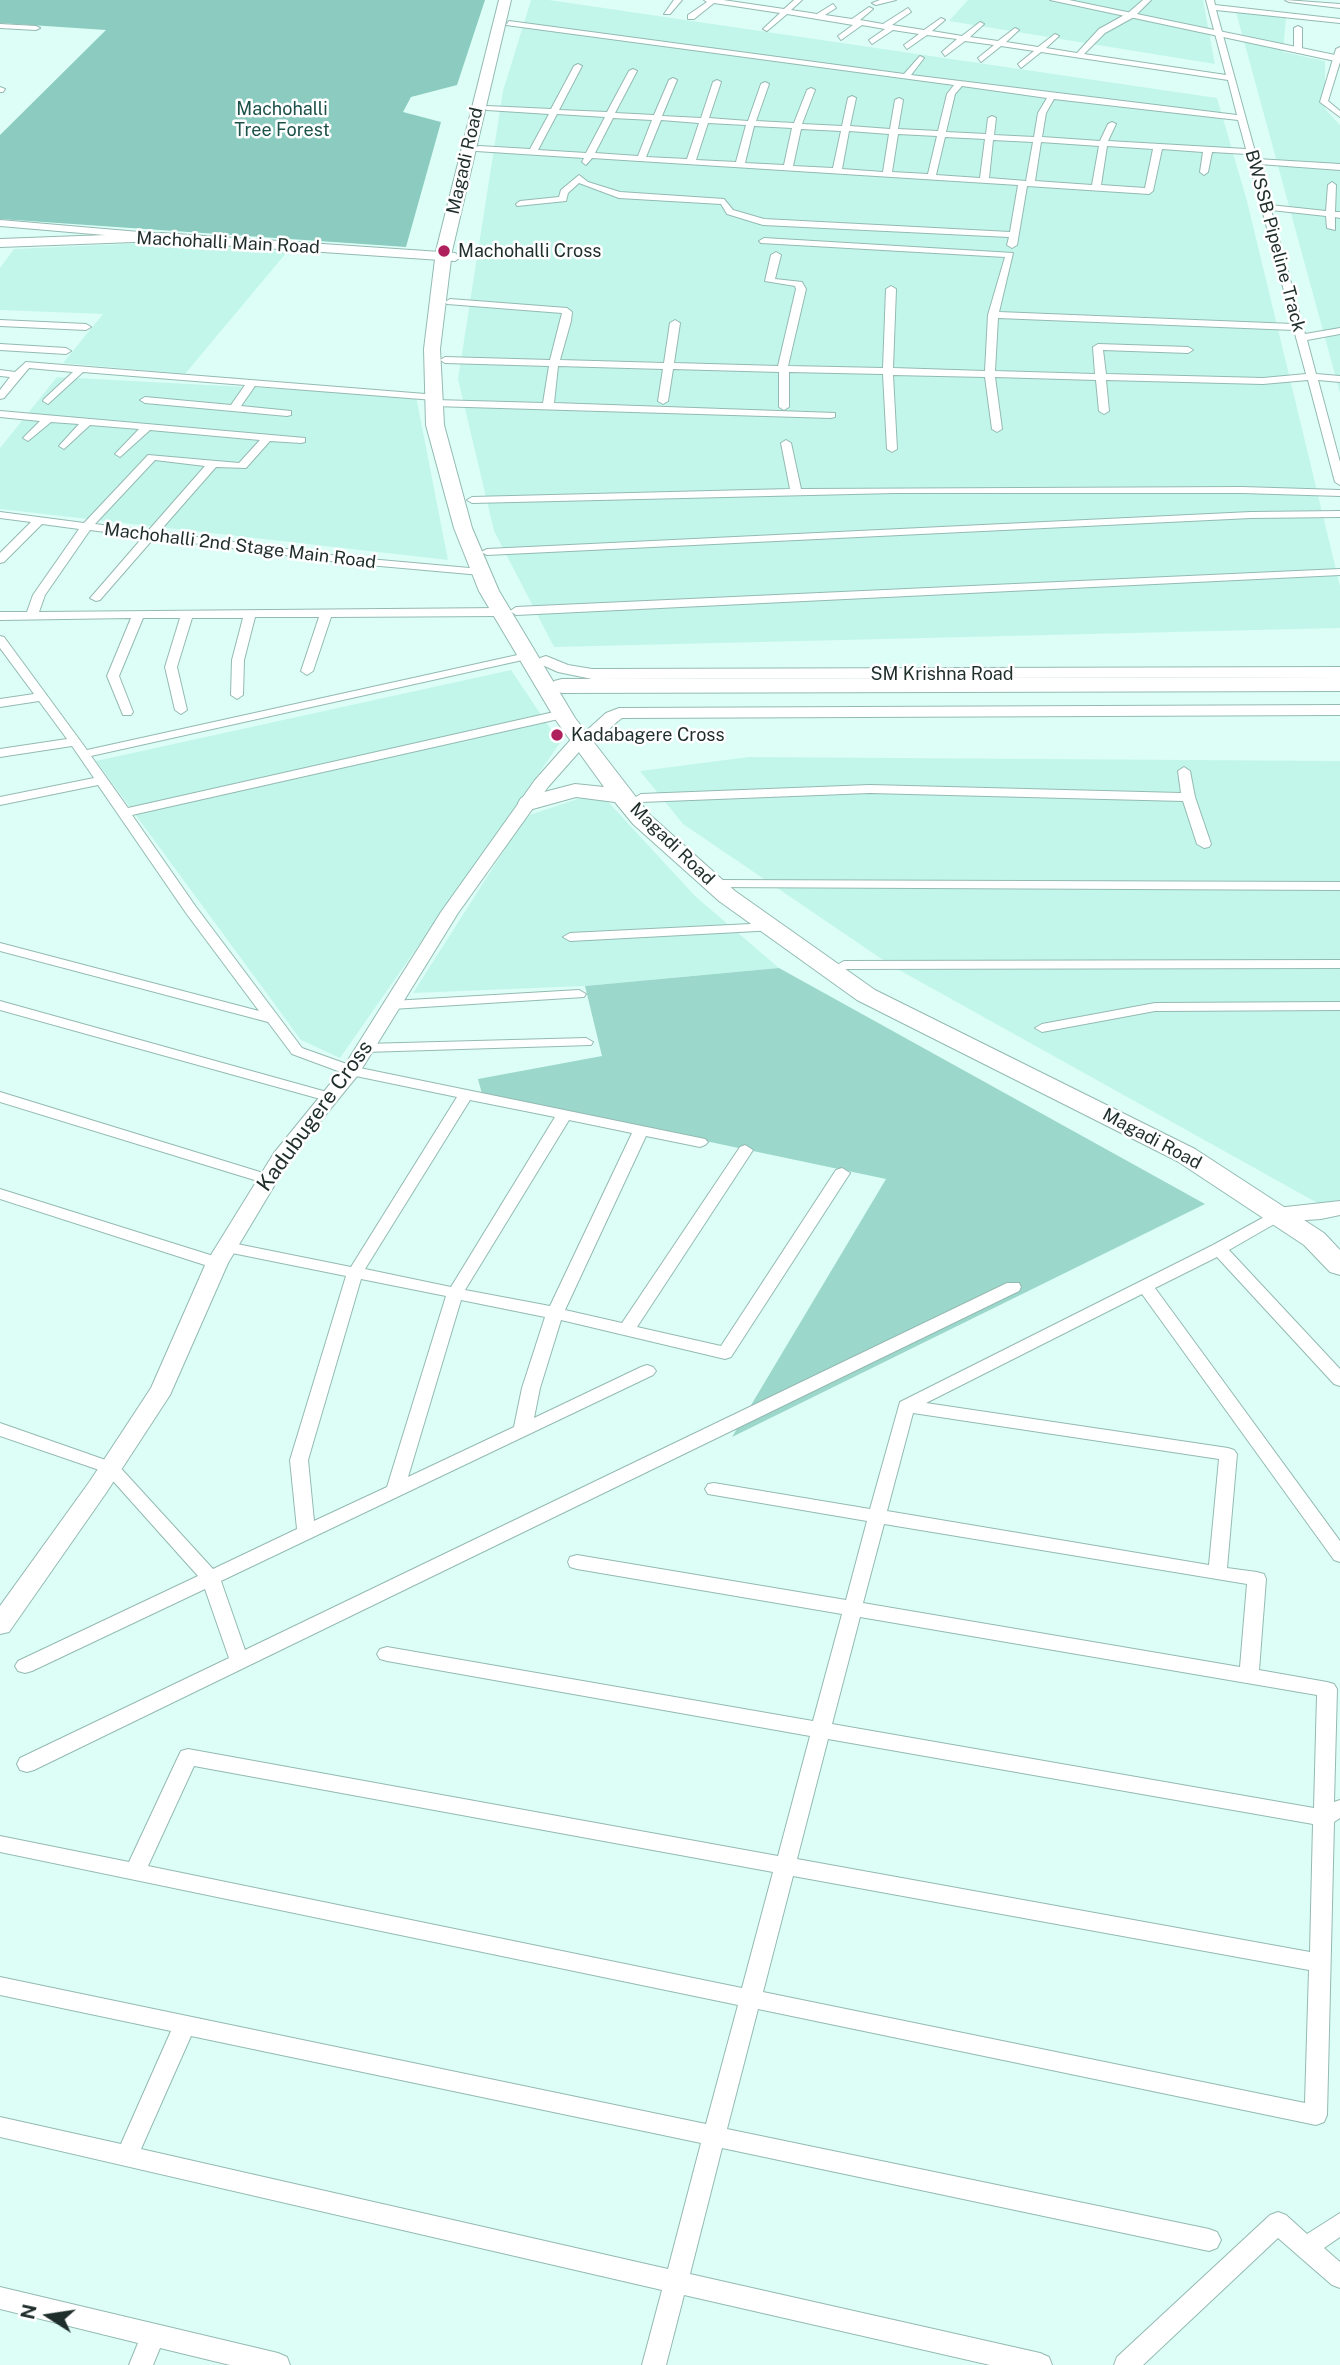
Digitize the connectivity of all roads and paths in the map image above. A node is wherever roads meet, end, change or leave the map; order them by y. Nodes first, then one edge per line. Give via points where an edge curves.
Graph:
1 (505, 0) edge
2 (514, 0) edge
3 (678, 0) edge
4 (708, 0) edge
5 (714, 0) edge
6 (759, 0) edge
7 (798, 0) edge
8 (892, 0) edge
9 (1055, 0) edge
10 (1147, 0) edge
11 (1289, 0) edge
12 (1211, 4) edge
13 (833, 6) dead end
14 (1340, 6) edge
15 (747, 10) junction
16 (908, 10) dead end
17 (667, 12) dead end
18 (782, 12) junction
19 (1131, 15) junction
20 (691, 17) dead end
21 (816, 20) junction
22 (941, 20) dead end
23 (1340, 21) edge
24 (509, 23) junction
25 (856, 23) junction
26 (980, 24) dead end
27 (0, 26) edge
28 (36, 28) dead end
29 (887, 28) junction
30 (1298, 28) dead end
31 (767, 29) dead end
32 (1016, 30) dead end
33 (923, 33) junction
34 (1219, 34) junction
35 (1055, 36) dead end
36 (841, 38) dead end
37 (962, 38) junction
38 (872, 42) dead end
39 (1000, 44) junction
40 (907, 47) dead end
41 (1040, 49) junction
42 (1298, 51) junction
43 (945, 54) dead end
44 (1079, 55) junction
45 (920, 58) dead end
46 (981, 60) dead end
47 (1338, 60) edge
48 (578, 66) dead end
49 (1021, 66) dead end
50 (632, 71) dead end
51 (906, 76) junction
52 (1231, 78) junction
53 (673, 80) dead end
54 (717, 82) dead end
55 (960, 83) junction
56 (765, 84) dead end
57 (811, 90) dead end
58 (1052, 96) junction
59 (852, 98) dead end
60 (899, 100) dead end
61 (488, 108) junction
62 (555, 111) junction
63 (609, 114) junction
64 (1340, 115) edge
65 (657, 117) junction
66 (992, 118) dead end
67 (1242, 118) junction
68 (704, 120) junction
69 (751, 123) junction
70 (1112, 124) dead end
71 (797, 126) junction
72 (846, 128) junction
73 (894, 131) junction
74 (941, 134) junction
75 (988, 137) junction
76 (1036, 140) junction
77 (1103, 144) junction
78 (1158, 147) junction
79 (479, 149) junction
80 (1208, 150) junction
81 (533, 152) junction
82 (589, 155) junction
83 (1252, 157) junction
84 (641, 158) junction
85 (691, 161) junction
86 (740, 165) junction
87 (1340, 167) edge
88 (788, 169) junction
89 (837, 172) junction
90 (1204, 172) dead end
91 (887, 175) junction
92 (579, 177) junction
93 (931, 178) junction
94 (984, 181) junction
95 (1027, 184) junction
96 (1332, 185) dead end
97 (1096, 188) junction
98 (520, 204) dead end
99 (1266, 207) junction
100 (1335, 214) edge
101 (0, 223) edge
102 (1332, 228) dead end
103 (1014, 235) junction
104 (161, 237) junction
105 (764, 241) dead end
106 (0, 243) edge
107 (776, 255) dead end
108 (1010, 255) junction
109 (449, 257) junction
110 (891, 289) dead end
111 (450, 302) junction
112 (993, 315) junction
113 (0, 323) edge
114 (674, 323) dead end
115 (1298, 327) junction
116 (1340, 331) edge
117 (1301, 338) junction
118 (72, 343) junction
119 (0, 347) edge
120 (1188, 350) dead end
121 (445, 360) junction
122 (554, 362) junction
123 (668, 365) junction
124 (52, 366) junction
125 (781, 368) junction
126 (80, 370) junction
127 (888, 371) junction
128 (0, 373) edge
129 (990, 374) junction
130 (18, 375) junction
131 (1100, 377) junction
132 (1312, 377) junction
133 (1340, 379) edge
134 (252, 383) junction
135 (0, 396) edge
136 (145, 400) dead end
137 (48, 401) dead end
138 (438, 401) junction
139 (663, 401) dead end
140 (548, 406) junction
141 (784, 407) dead end
142 (234, 408) junction
143 (1104, 411) dead end
144 (286, 413) dead end
145 (0, 414) edge
146 (831, 415) dead end
147 (49, 418) junction
148 (87, 422) junction
149 (1325, 426) junction
150 (147, 427) junction
151 (1340, 427) edge
152 (997, 429) dead end
153 (267, 438) junction
154 (28, 439) dead end
155 (301, 440) dead end
156 (786, 443) dead end
157 (64, 446) dead end
158 (892, 449) dead end
159 (120, 454) dead end
160 (213, 463) junction
161 (1340, 480) edge
162 (796, 491) junction
163 (1340, 493) edge
164 (472, 500) junction
165 (1340, 514) edge
166 (0, 515) edge
167 (40, 520) junction
168 (86, 527) junction
169 (150, 535) junction
170 (487, 552) junction
171 (0, 560) edge
172 (481, 572) junction
173 (1340, 572) edge
174 (96, 598) dead end
175 (508, 612) junction
176 (326, 615) junction
177 (0, 616) edge
178 (32, 616) junction
179 (187, 616) junction
180 (249, 616) junction
181 (138, 617) junction
182 (0, 640) edge
183 (6, 657) edge
184 (536, 658) junction
185 (307, 671) dead end
186 (1340, 672) edge
187 (1340, 684) edge
188 (237, 695) dead end
189 (43, 697) junction
190 (1340, 698) edge
191 (565, 700) junction
192 (0, 703) edge
193 (181, 710) dead end
194 (1340, 710) edge
195 (127, 712) dead end
196 (586, 737) junction
197 (76, 742) junction
198 (0, 753) edge
199 (84, 754) junction
200 (1184, 771) dead end
201 (102, 780) junction
202 (632, 797) junction
203 (1188, 797) junction
204 (0, 801) edge
205 (529, 803) junction
206 (125, 813) junction
207 (1204, 844) dead end
208 (722, 884) junction
209 (1340, 886) edge
210 (771, 927) junction
211 (570, 937) dead end
212 (0, 947) edge
213 (1340, 964) edge
214 (845, 965) junction
215 (579, 994) dead end
216 (0, 1005) edge
217 (392, 1005) junction
218 (1340, 1006) edge
219 (273, 1019) junction
220 (1042, 1028) dead end
221 (586, 1042) dead end
222 (365, 1048) junction
223 (351, 1071) junction
224 (465, 1096) junction
225 (0, 1097) edge
226 (328, 1097) junction
227 (565, 1114) junction
228 (642, 1130) junction
229 (700, 1142) dead end
230 (745, 1150) dead end
231 (842, 1173) dead end
232 (267, 1179) junction
233 (0, 1194) edge
234 (1340, 1208) edge
235 (1287, 1215) junction
236 (1340, 1244) edge
237 (1219, 1249) junction
238 (222, 1255) junction
239 (1340, 1266) edge
240 (355, 1273) junction
241 (1145, 1286) junction
242 (1013, 1287) dead end
243 (455, 1293) junction
244 (555, 1313) junction
245 (626, 1330) junction
246 (647, 1371) dead end
247 (1340, 1380) edge
248 (906, 1406) junction
249 (0, 1429) edge
250 (522, 1431) junction
251 (111, 1468) junction
252 (714, 1489) dead end
253 (395, 1491) junction
254 (877, 1516) junction
255 (306, 1533) junction
256 (1340, 1555) edge
257 (577, 1562) dead end
258 (1217, 1573) junction
259 (211, 1578) junction
260 (852, 1609) junction
261 (0, 1625) edge
262 (387, 1654) dead end
263 (239, 1660) junction
264 (25, 1666) dead end
265 (1249, 1676) junction
266 (821, 1730) junction
267 (27, 1764) dead end
268 (1332, 1813) edge
269 (0, 1844) edge
270 (785, 1866) junction
271 (135, 1872) junction
272 (1320, 1963) junction
273 (0, 1986) edge
274 (750, 1998) junction
275 (185, 2025) junction
276 (0, 2127) edge
277 (714, 2136) junction
278 (127, 2156) junction
279 (1340, 2224) edge
280 (1209, 2240) dead end
281 (1306, 2248) junction
282 (1340, 2277) edge
283 (676, 2282) junction
284 (0, 2298) edge
285 (153, 2335) junction
286 (141, 2365) edge
287 (278, 2365) edge
288 (654, 2365) edge
289 (1040, 2365) edge
290 (1126, 2365) edge

1 - 109 main road, Magadi Road
2 - 24 main road, Magadi Road
3 - 17 street
4 - 5 street
5 - 15 street
5 - 20 street
6 - 15 street
7 - 18 street
8 - 25 street via 873,6
9 - 19 street
10 - 19 street
11 - 14 street
12 - 23 street
12 - 34 street, BWSSB Pipeline Track
13 - 21 street
15 - 18 street
16 - 29 street
18 - 21 street
18 - 31 street
19 - 34 street
19 - 44 street via 1102,31
21 - 25 street
22 - 33 street
24 - 51 street
24 - 61 main road, Magadi Road
25 - 29 street
25 - 36 street
26 - 37 street
27 - 28 street
29 - 33 street
29 - 38 street
30 - 42 street
32 - 39 street
33 - 37 street
33 - 40 street
34 - 42 street
34 - 52 street, BWSSB Pipeline Track
35 - 41 street
37 - 39 street
37 - 43 street
39 - 41 street
39 - 46 street
41 - 44 street
41 - 49 street
42 - 47 street
44 - 52 street
45 - 51 street
47 - 64 street via 1324,102
48 - 62 street
50 - 63 street
51 - 55 street
52 - 67 street, BWSSB Pipeline Track
53 - 65 street
54 - 68 street
55 - 58 street
55 - 74 street via 951,94
56 - 69 street
57 - 71 street
58 - 67 street
58 - 76 street via 1042,113
59 - 72 street
60 - 73 street
61 - 62 street
61 - 79 main road, Magadi Road
62 - 63 street
62 - 81 street
63 - 65 street
63 - 82 street
65 - 68 street
65 - 84 street
66 - 75 street
67 - 83 street, BWSSB Pipeline Track
68 - 69 street
68 - 85 street
69 - 71 street
69 - 86 street
70 - 77 street
71 - 72 street
71 - 88 street
72 - 73 street
72 - 89 street
73 - 74 street
73 - 91 street
74 - 75 street
74 - 93 street
75 - 76 street
75 - 94 street
76 - 77 street
76 - 95 street
77 - 78 street
77 - 97 street
78 - 80 street
78 - 97 street via 1149,191
79 - 81 street
79 - 109 main road, Magadi Road
80 - 83 street
80 - 90 street
81 - 82 street
82 - 84 street
82 - 92 street
83 - 87 street
83 - 99 street, BWSSB Pipeline Track
84 - 85 street
85 - 86 street
86 - 88 street
88 - 89 street
89 - 91 street
91 - 93 street
92 - 98 street via 563,199
92 - 103 street via 585,184 619,195 724,202 730,212 763,222
93 - 94 street
94 - 95 street
95 - 97 street
95 - 103 street
96 - 100 street
99 - 100 street
99 - 115 street, BWSSB Pipeline Track
100 - 102 street
101 - 104 street
103 - 108 street
104 - 106 street, Machohalli Main Road
104 - 109 street, Machohalli Main Road
105 - 108 street
107 - 125 street via 770,281 799,284 801,289
108 - 112 street
109 - 111 main road, Magadi Road
109 - 138 main road, Magadi Road via 432,349
110 - 127 street
111 - 121 main road, Magadi Road
111 - 122 street via 564,310 566,321
112 - 115 street
112 - 129 street
113 - 118 street via 86,327
114 - 123 street
115 - 117 street, BWSSB Pipeline Track
116 - 117 street
117 - 132 street, BWSSB Pipeline Track
118 - 119 street
118 - 124 street
120 - 131 street via 1098,347
121 - 122 street
121 - 138 main road, Magadi Road
122 - 123 street
122 - 140 street
123 - 125 street
123 - 139 street
124 - 126 street
124 - 130 street via 26,365
125 - 127 street
125 - 141 street
126 - 134 street
126 - 137 street
127 - 129 street
127 - 158 street
128 - 130 street
129 - 131 street
129 - 152 street
130 - 135 street
131 - 132 street via 1263,381
131 - 143 street
132 - 133 street
132 - 149 street, BWSSB Pipeline Track
134 - 138 street
134 - 142 street
136 - 142 street
138 - 140 street
138 - 164 main road, Magadi Road
138 - 172 main road, Magadi Road via 435,425 463,528
140 - 146 street
142 - 144 street
145 - 147 street
147 - 148 street
147 - 154 street
148 - 150 street
148 - 157 street
149 - 151 street
149 - 161 street, BWSSB Pipeline Track
150 - 153 street
150 - 159 street
153 - 155 street
153 - 160 street via 242,466
156 - 162 street
160 - 168 street via 152,457
160 - 169 street
162 - 163 street
162 - 164 street
164 - 170 main road, Magadi Road
165 - 170 street
166 - 167 street, Machohalli 2nd Stage Main Road
167 - 168 street, Machohalli 2nd Stage Main Road
167 - 171 street
168 - 169 street, Machohalli 2nd Stage Main Road
168 - 178 street via 38,595
169 - 172 street, Machohalli 2nd Stage Main Road
169 - 174 street
170 - 175 main road, Magadi Road
172 - 175 main road, Magadi Road
173 - 175 street
175 - 176 street
175 - 184 main road, Magadi Road
176 - 180 street
176 - 185 street
177 - 178 street
178 - 181 street
179 - 180 street
179 - 181 street
179 - 193 street via 171,667
180 - 188 street via 238,660
181 - 195 street via 113,676
182 - 183 street
183 - 189 street
184 - 186 street, SM Krishna Road via 592,674
184 - 191 main road, Magadi Road
184 - 199 street
187 - 191 highway, SM Krishna Road
189 - 192 street
189 - 197 street
190 - 191 highway, SM Krishna Road
191 - 196 main road, Magadi Road
191 - 206 street
194 - 196 street, SM Krishna Road via 619,713
196 - 202 main road, Magadi Road
196 - 205 street, Kadubugere Cross via 559,760
197 - 198 street
197 - 199 street
199 - 201 street
200 - 203 street
201 - 204 street
201 - 206 street
202 - 203 street via 870,789
202 - 205 main road via 575,790
202 - 208 main road, Magadi Road
203 - 207 street
205 - 217 street, Kadubugere Cross via 450,912
206 - 219 street
208 - 209 street
208 - 210 main road, Magadi Road
208 - 214 main road, Magadi Road
210 - 211 street
210 - 235 main road, Magadi Road via 866,995 1186,1155
212 - 219 street
213 - 214 street
214 - 235 main road, Magadi Road via 881,991 1202,1150
215 - 217 street
216 - 226 street
217 - 222 street, Kadubugere Cross
218 - 220 street via 1155,1007
219 - 223 street via 297,1051
221 - 222 street
222 - 223 street, Kadubugere Cross
223 - 224 street
223 - 226 street, Kadubugere Cross
224 - 227 street
224 - 240 street
225 - 232 street
226 - 232 street, Kadubugere Cross
227 - 228 street
227 - 243 street
228 - 229 street
228 - 244 street
230 - 245 street
231 - 245 street via 725,1353
232 - 238 street, Kadubugere Cross
233 - 238 street
234 - 235 street
235 - 236 main road, Magadi Road via 1332,1235
235 - 237 street
235 - 239 main road, Magadi Road
237 - 241 street
237 - 247 street
238 - 240 street
238 - 251 street, Kadubugere Cross via 162,1389
240 - 243 street
240 - 255 street via 299,1460
241 - 248 street
241 - 256 street
242 - 263 street
243 - 244 street
243 - 253 street
244 - 245 street
244 - 250 street
246 - 250 street
248 - 254 street
248 - 258 street via 1228,1454
249 - 251 street
250 - 253 street
251 - 259 street
251 - 261 street, Kadubugere Cross
252 - 254 street
253 - 255 street
254 - 258 street
254 - 260 street
255 - 259 street
257 - 260 street
258 - 265 street via 1257,1579
259 - 263 street
259 - 264 street
260 - 265 street
260 - 266 street
262 - 266 street
263 - 267 street
265 - 268 street via 1327,1689
266 - 268 street
266 - 270 street
268 - 272 street
269 - 271 street
270 - 271 street via 188,1757
270 - 272 street
270 - 274 street
271 - 274 street
272 - 274 street via 1316,2115
273 - 275 street
274 - 277 street
275 - 277 street
275 - 278 street
276 - 278 street
277 - 280 street
277 - 283 street
278 - 283 street
279 - 281 street
281 - 282 street
281 - 290 street via 1278,2223
283 - 288 street
283 - 289 street
284 - 285 street
285 - 286 street
285 - 287 street

